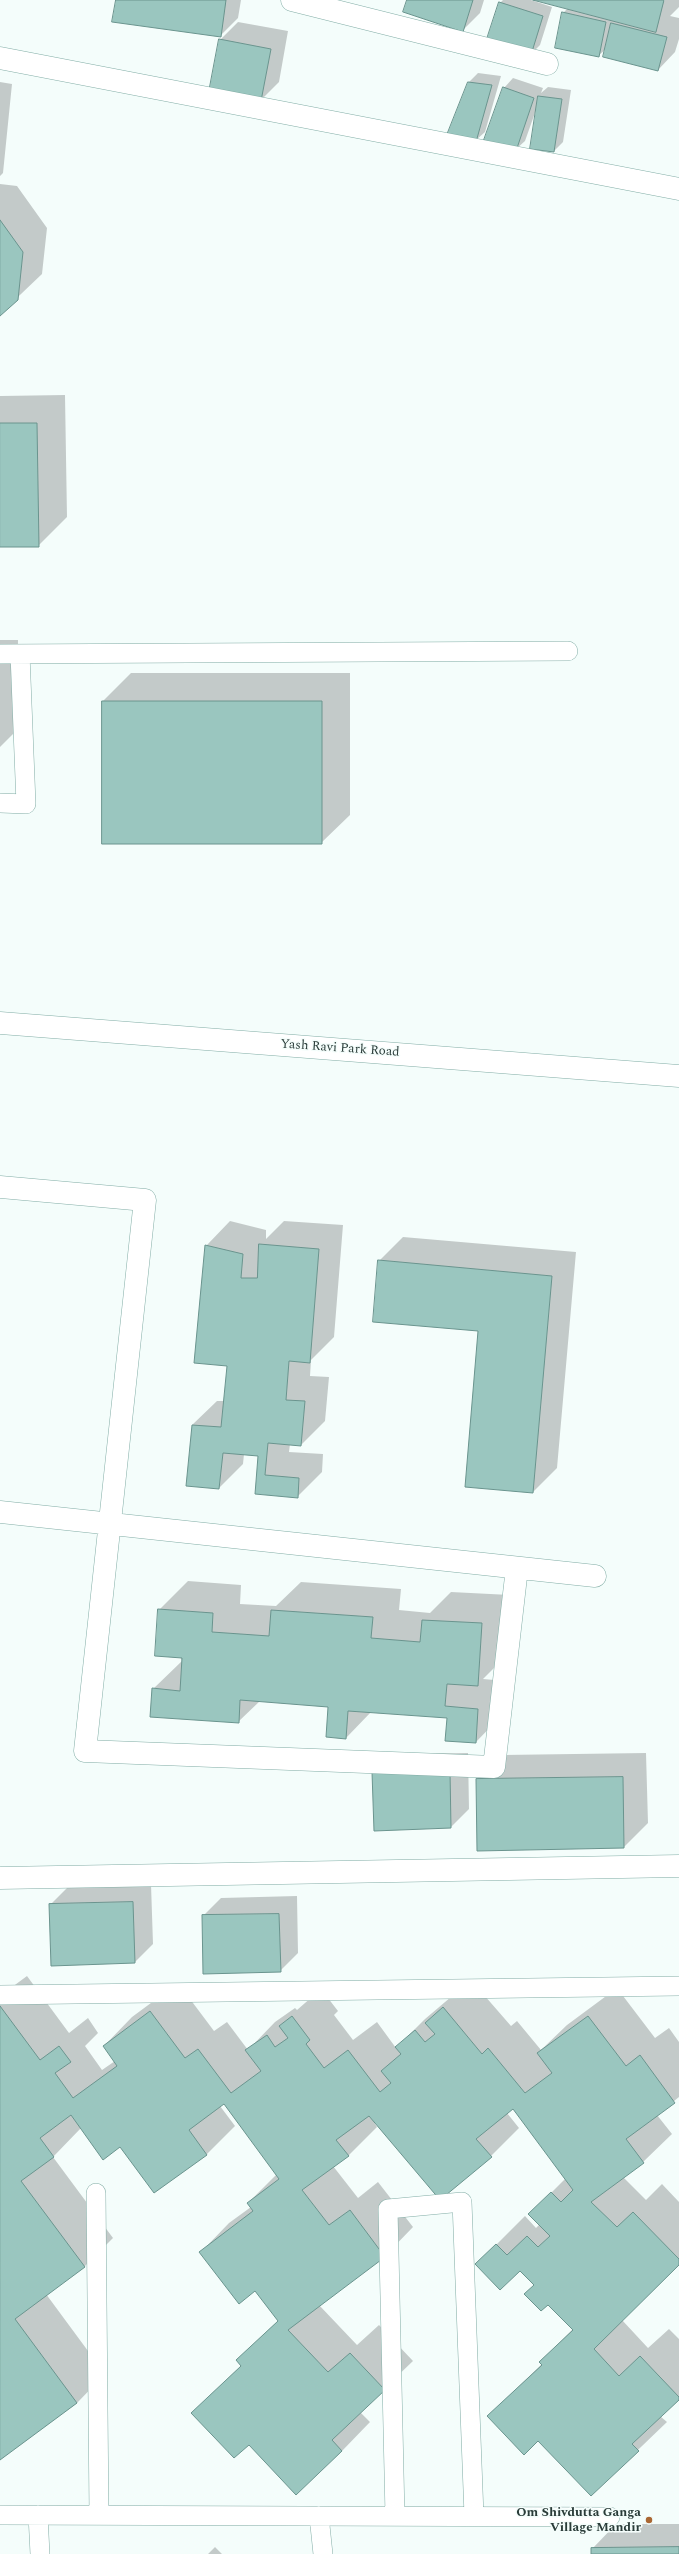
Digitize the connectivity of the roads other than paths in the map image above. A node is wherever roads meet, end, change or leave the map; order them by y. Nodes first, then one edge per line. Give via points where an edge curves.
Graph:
1 (292, 0) edge
2 (0, 58) edge
3 (547, 64) dead end
4 (679, 189) edge
5 (568, 651) dead end
6 (0, 654) edge
7 (20, 654) junction
8 (0, 803) edge
9 (0, 1023) edge
10 (679, 1076) edge
11 (0, 1187) edge
12 (0, 1512) edge
13 (110, 1524) junction
14 (517, 1568) junction
15 (595, 1576) dead end
16 (679, 1866) edge
17 (0, 1878) edge
18 (679, 1986) edge
19 (0, 1995) edge
20 (96, 2192) dead end
21 (0, 2515) edge
22 (38, 2515) junction
23 (98, 2515) junction
24 (319, 2516) junction
25 (395, 2516) junction
26 (474, 2516) junction
27 (610, 2517) dead end
28 (40, 2554) edge
29 (323, 2554) edge

1 - 3 street
2 - 4 street
5 - 7 lane
6 - 7 lane
7 - 8 lane via 26,804
9 - 10 street, Yash Ravi Park Road
11 - 13 street via 145,1200
12 - 13 street
13 - 14 street
13 - 14 street via 85,1751 494,1767
14 - 15 street
16 - 17 street
18 - 19 lane
20 - 23 lane
21 - 22 lane
22 - 23 lane
22 - 28 lane
23 - 24 lane
24 - 25 lane
24 - 29 lane
25 - 26 lane
25 - 26 lane via 388,2209 462,2202
26 - 27 lane

